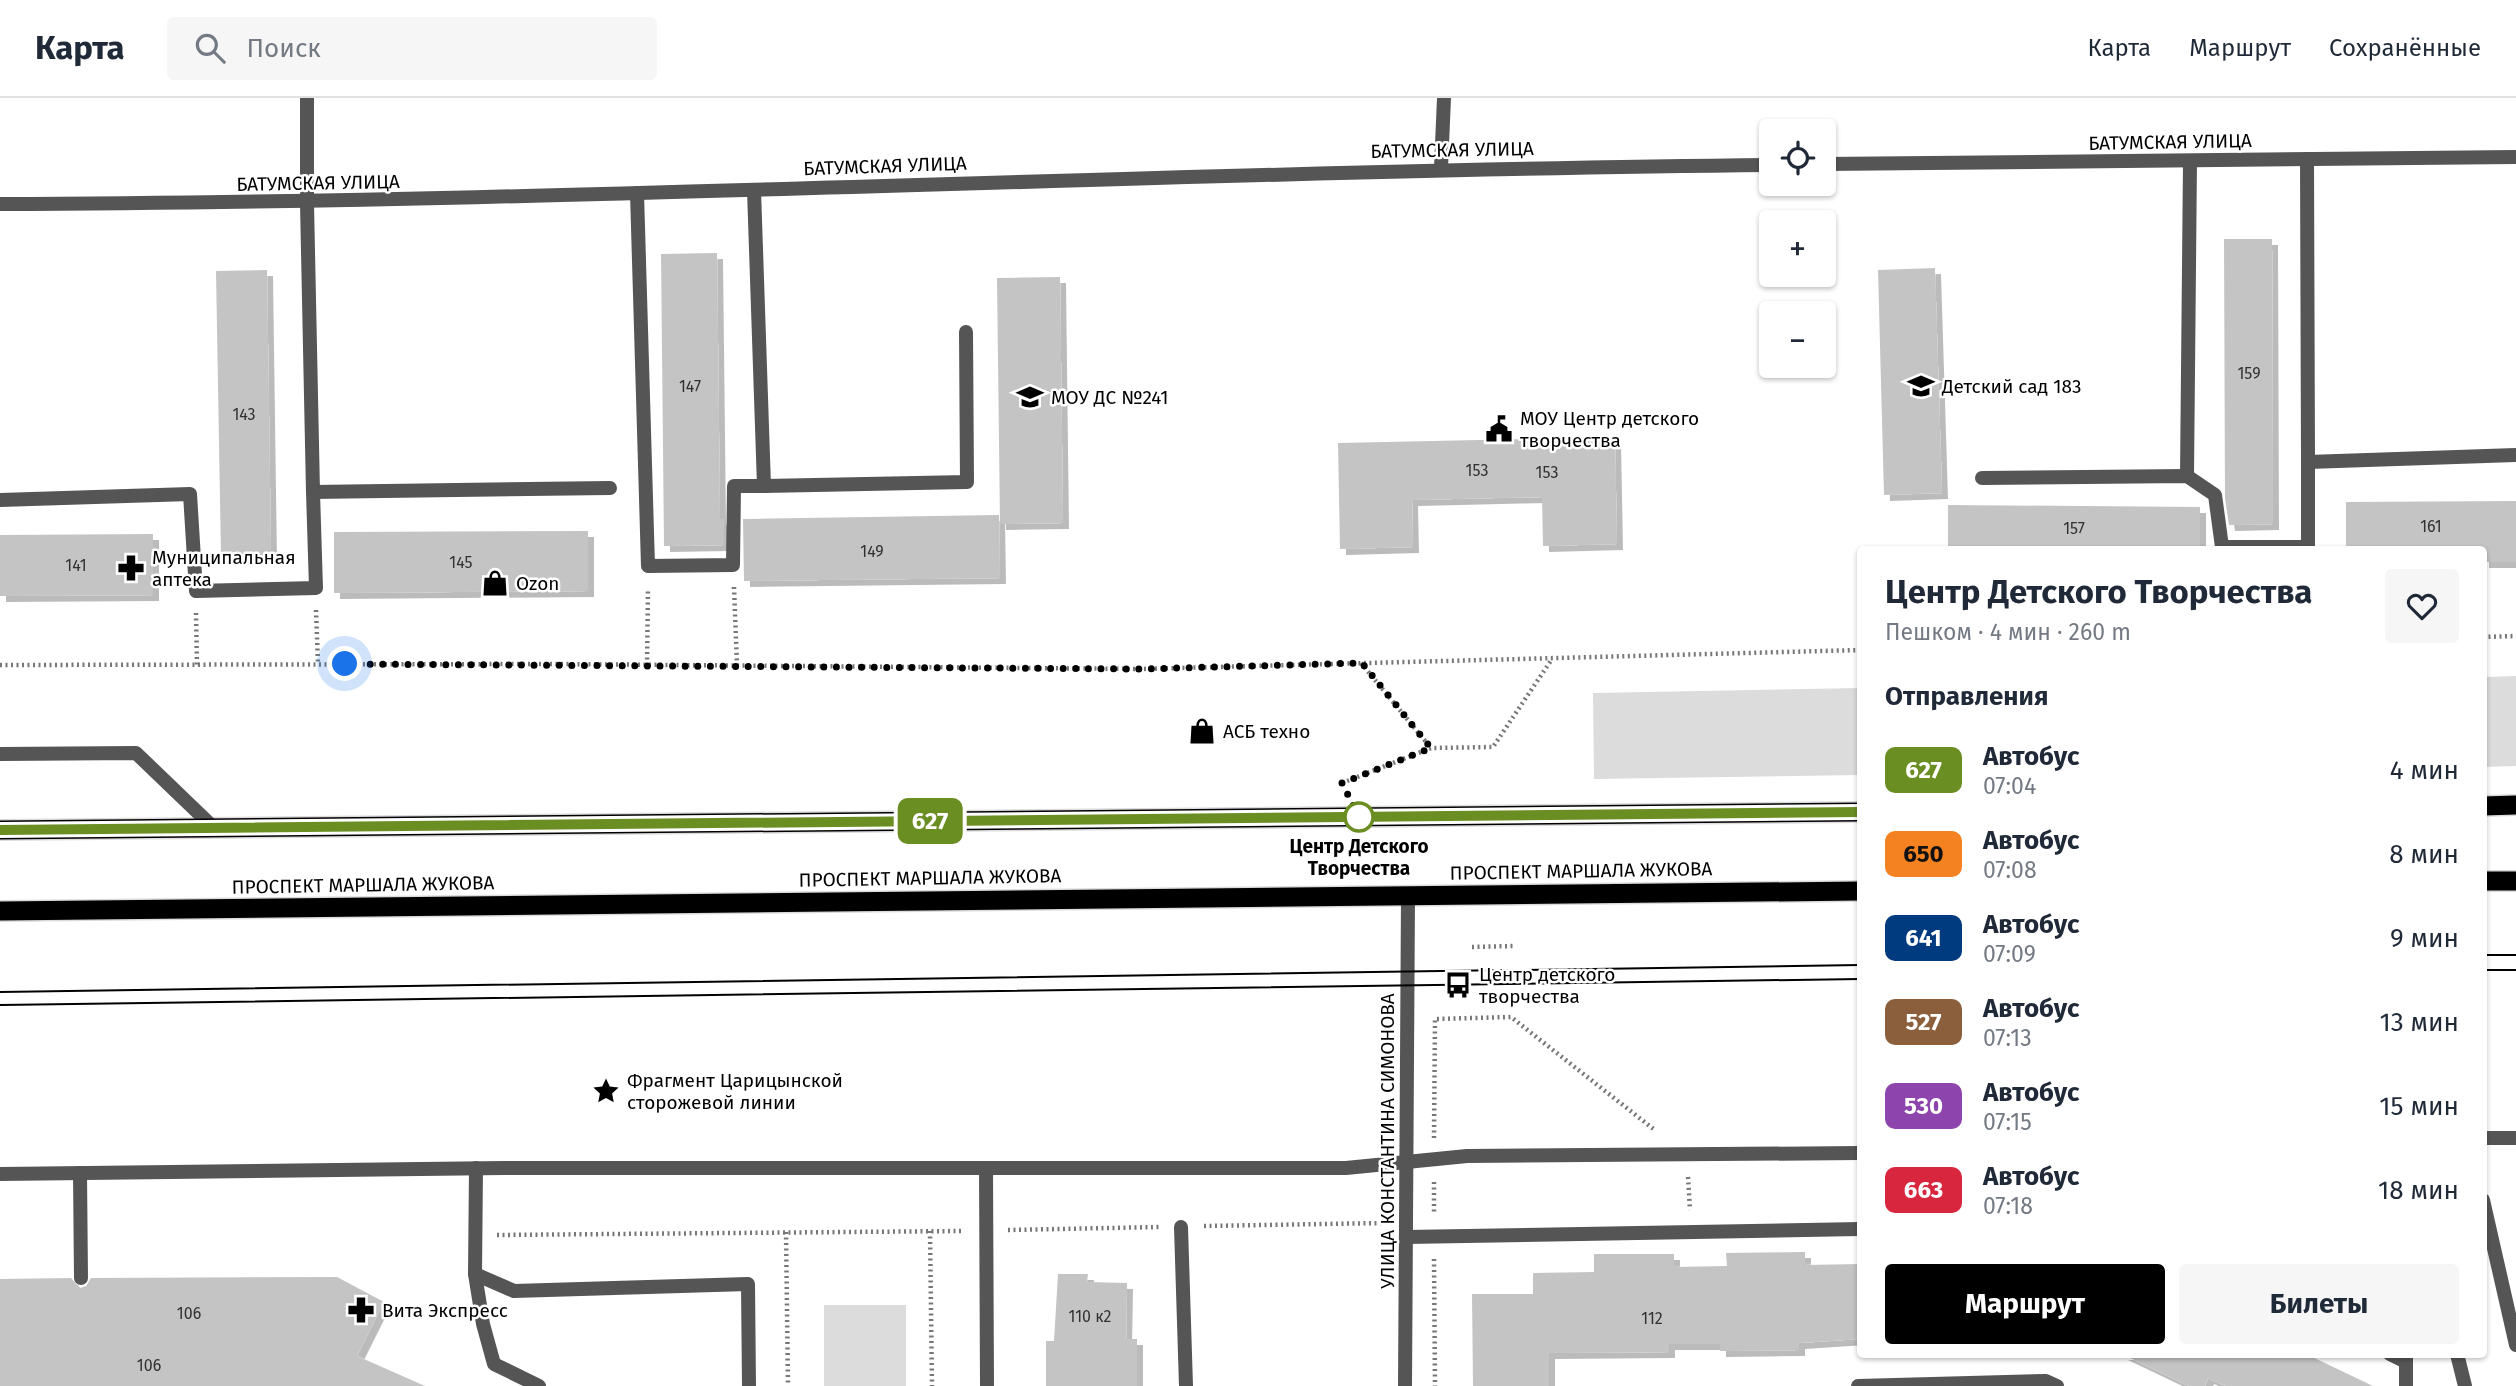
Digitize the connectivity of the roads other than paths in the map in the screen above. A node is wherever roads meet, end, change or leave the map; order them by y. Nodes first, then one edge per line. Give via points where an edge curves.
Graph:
1 (307, 98) edge
2 (1444, 98) edge
3 (2516, 157) edge
4 (2306, 159) junction
5 (2190, 161) junction
6 (1836, 164) edge
7 (1759, 165) edge
8 (1441, 168) junction
9 (754, 190) junction
10 (637, 193) junction
11 (307, 203) junction
12 (0, 204) edge
13 (966, 332) dead end
14 (2516, 455) edge
15 (2308, 462) junction
16 (2187, 476) junction
17 (1982, 478) dead end
18 (764, 486) junction
19 (610, 488) dead end
20 (313, 492) junction
21 (0, 500) edge
22 (2222, 546) edge
23 (2308, 546) edge
24 (0, 754) edge
25 (2516, 805) edge
26 (2487, 806) edge
27 (1857, 812) edge
28 (214, 828) junction
29 (0, 830) edge
30 (2487, 881) edge
31 (2516, 881) edge
32 (1857, 891) edge
33 (1408, 896) junction
34 (0, 911) edge
35 (2487, 1138) edge
36 (2516, 1138) edge
37 (1857, 1153) edge
38 (1406, 1162) junction
39 (477, 1168) junction
40 (986, 1168) junction
41 (80, 1173) junction
42 (0, 1174) edge
43 (2487, 1218) edge
44 (1181, 1227) road end
45 (1857, 1229) edge
46 (1406, 1230) junction
47 (474, 1274) junction
48 (81, 1278) dead end
49 (2516, 1345) edge
50 (2406, 1358) edge
51 (2458, 1358) edge
52 (539, 1386) edge
53 (749, 1386) edge
54 (987, 1386) edge
55 (1186, 1386) edge
56 (1405, 1386) edge
57 (1858, 1386) edge
58 (2057, 1386) edge
59 (2406, 1386) edge
60 (2465, 1386) edge

1 - 11 street
2 - 8 street
3 - 4 street, БАТУМСКАЯ УЛИЦА
4 - 5 street, БАТУМСКАЯ УЛИЦА
4 - 15 street
5 - 6 street, БАТУМСКАЯ УЛИЦА
5 - 16 street
7 - 8 street, БАТУМСКАЯ УЛИЦА
8 - 9 street, БАТУМСКАЯ УЛИЦА
9 - 10 street, БАТУМСКАЯ УЛИЦА
9 - 18 street
10 - 11 street, БАТУМСКАЯ УЛИЦА
10 - 18 street via 648,566 733,565 734,486
11 - 12 street, БАТУМСКАЯ УЛИЦА
11 - 20 street
13 - 18 street via 967,482
14 - 15 street
15 - 23 street
16 - 17 street
16 - 22 street via 2215,495
19 - 20 street
20 - 21 street via 316,588 196,591 190,494
24 - 28 street via 136,752
25 - 26 highway
27 - 28 highway
28 - 29 highway
30 - 31 highway
32 - 33 highway, ПРОСПЕКТ МАРШАЛА ЖУКОВА
33 - 34 highway, ПРОСПЕКТ МАРШАЛА ЖУКОВА
33 - 38 street, УЛИЦА КОНСТАНТИНА СИМОНОВА
35 - 36 street
37 - 38 street via 1466,1156
38 - 40 street via 1346,1168
38 - 46 street, УЛИЦА КОНСТАНТИНА СИМОНОВА
39 - 40 street
39 - 41 street
39 - 47 street
40 - 54 street
41 - 42 street
41 - 48 street
43 - 49 street
44 - 55 street
45 - 46 street via 1434,1237
46 - 56 street, УЛИЦА КОНСТАНТИНА СИМОНОВА
47 - 52 street via 494,1364
47 - 53 street via 514,1290 748,1284
50 - 59 street
51 - 60 street
57 - 58 street via 2046,1381

